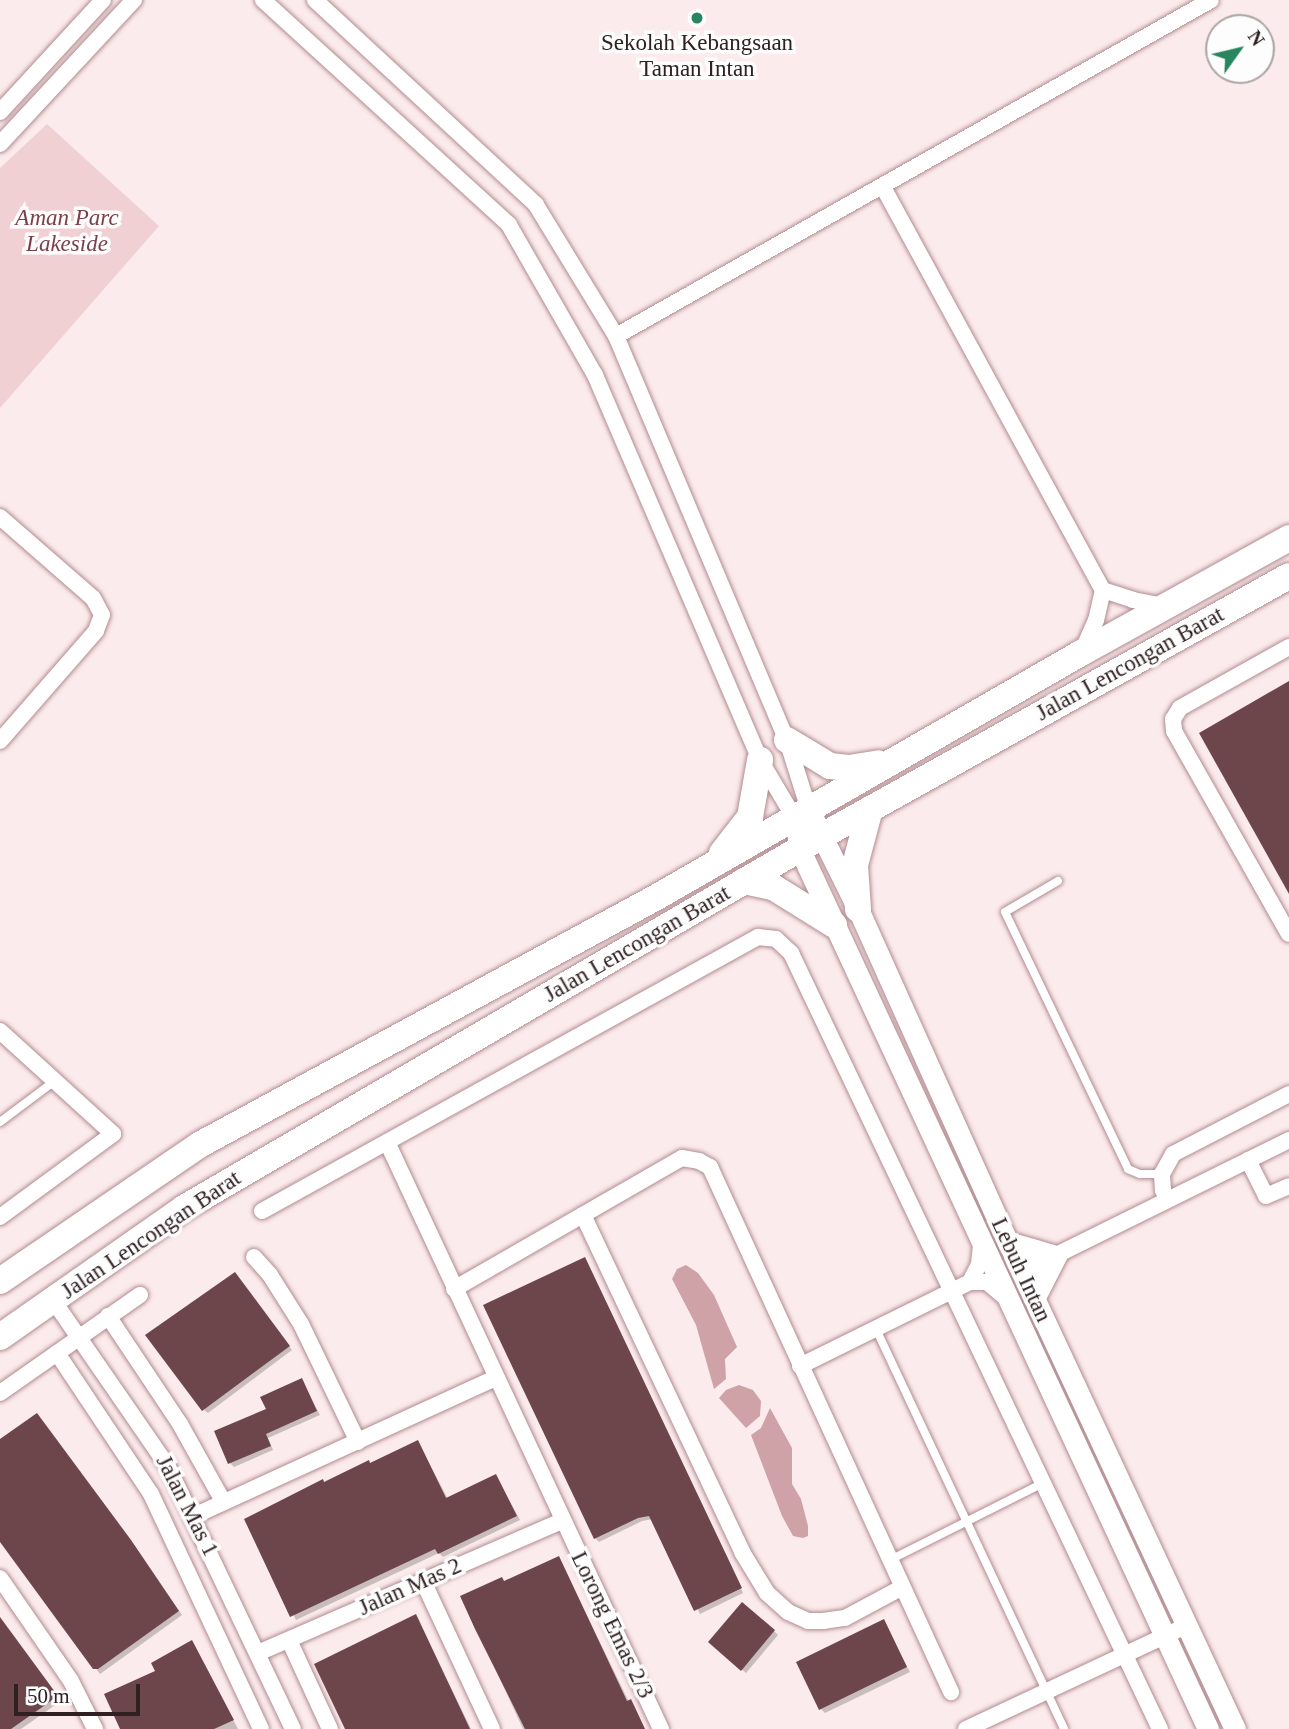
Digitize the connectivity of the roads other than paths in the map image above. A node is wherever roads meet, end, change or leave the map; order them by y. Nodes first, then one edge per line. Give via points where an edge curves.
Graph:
1 (103, 0) edge
2 (134, 0) edge
3 (263, 0) edge
4 (315, 0) edge
5 (1211, 0) edge
6 (0, 112) edge
7 (0, 144) edge
8 (883, 187) junction
9 (616, 336) junction
10 (0, 517) edge
11 (1289, 538) edge
12 (1289, 576) edge
13 (1103, 590) junction
14 (1168, 606) junction
15 (1289, 647) edge
16 (1081, 653) junction
17 (3, 731) edge
18 (787, 740) junction
19 (760, 760) junction
20 (894, 761) junction
21 (870, 809) junction
22 (802, 815) junction
23 (811, 843) junction
24 (709, 867) junction
25 (744, 881) junction
26 (1058, 881) dead end
27 (858, 909) junction
28 (834, 925) junction
29 (1289, 934) edge
30 (0, 1030) edge
31 (57, 1080) junction
32 (1289, 1094) edge
33 (0, 1122) edge
34 (1289, 1140) edge
35 (387, 1142) junction
36 (1248, 1160) junction
37 (1162, 1174) junction
38 (1289, 1186) edge
39 (1167, 1200) junction
40 (262, 1211) dead end
41 (583, 1215) junction
42 (0, 1217) edge
43 (1008, 1242) junction
44 (981, 1244) junction
45 (1056, 1256) junction
46 (254, 1257) dead end
47 (1022, 1272) junction
48 (0, 1281) edge
49 (970, 1282) junction
50 (454, 1289) junction
51 (952, 1292) junction
52 (140, 1294) dead end
53 (1005, 1297) junction
54 (1034, 1299) junction
55 (53, 1300) junction
56 (108, 1317) junction
57 (876, 1329) junction
58 (0, 1337) edge
59 (80, 1337) junction
60 (57, 1353) junction
61 (800, 1366) junction
62 (495, 1378) junction
63 (0, 1393) edge
64 (358, 1442) junction
65 (1043, 1483) junction
66 (223, 1501) junction
67 (194, 1516) junction
68 (562, 1521) junction
69 (967, 1521) junction
70 (888, 1560) junction
71 (0, 1578) edge
72 (423, 1581) junction
73 (901, 1588) junction
74 (1186, 1626) junction
75 (1164, 1636) junction
76 (289, 1640) junction
77 (258, 1653) junction
78 (1125, 1653) junction
79 (1047, 1691) junction
80 (951, 1692) dead end
81 (95, 1729) edge
82 (261, 1729) edge
83 (293, 1729) edge
84 (330, 1729) edge
85 (492, 1729) edge
86 (662, 1729) edge
87 (966, 1729) edge
88 (1064, 1729) edge
89 (1160, 1729) edge
90 (1208, 1729) edge
91 (1235, 1729) edge

1 - 6 street
2 - 7 street
3 - 19 street via 509,225 595,374
4 - 9 street via 536,205
5 - 8 street
8 - 9 street
8 - 13 street
9 - 18 street
10 - 17 street via 93,598 102,615 96,631
11 - 14 highway, Jalan Lencongan Barat
12 - 21 highway, Jalan Lencongan Barat
13 - 14 street
13 - 16 street
14 - 16 highway, Jalan Lencongan Barat
15 - 29 street via 1180,708 1173,719 1174,731
16 - 20 highway, Jalan Lencongan Barat
18 - 20 highway via 830,766
18 - 22 street
19 - 22 street
19 - 24 highway via 750,817
20 - 22 highway, Jalan Lencongan Barat
21 - 23 highway, Jalan Lencongan Barat
21 - 27 highway via 855,865
22 - 23 main road, Lebuh Intan
22 - 24 highway, Jalan Lencongan Barat
23 - 25 highway, Jalan Lencongan Barat
23 - 27 main road, Lebuh Intan
23 - 28 main road, Lebuh Intan
24 - 48 highway, Jalan Lencongan Barat via 201,1144
25 - 28 highway via 773,887
25 - 55 highway, Jalan Lencongan Barat via 184,1208
26 - 37 lane via 1004,912 1128,1169
27 - 43 main road, Lebuh Intan
28 - 44 main road, Lebuh Intan
30 - 31 street
31 - 33 lane
31 - 42 street via 112,1130 111,1138
32 - 37 street via 1173,1154
34 - 36 street
35 - 40 street
35 - 50 street, Lorong Emas 2/3
35 - 51 street via 758,937 776,939 791,953
36 - 38 street via 1266,1196
36 - 39 street
37 - 39 street
39 - 45 street
41 - 50 street
41 - 61 street via 682,1158 710,1167
41 - 73 street via 742,1552 767,1593 788,1612 808,1621 823,1621 845,1618
43 - 45 main road
43 - 47 main road, Lebuh Intan
44 - 49 street
44 - 53 main road, Lebuh Intan
45 - 47 street
45 - 54 main road
46 - 64 street via 301,1324
47 - 54 main road, Lebuh Intan
49 - 51 street
49 - 53 street via 987,1282
50 - 62 street, Lorong Emas 2/3
51 - 57 street
51 - 65 street
52 - 56 street
53 - 75 main road, Lebuh Intan
54 - 74 main road, Lebuh Intan
55 - 58 highway, Jalan Lencongan Barat
55 - 59 street, Jalan Mas 1
56 - 59 street
56 - 66 street via 180,1424
57 - 61 street
57 - 69 lane
59 - 60 street
59 - 67 street, Jalan Mas 1 via 154,1444
60 - 63 street
60 - 82 street via 151,1493
61 - 70 street
62 - 64 street
62 - 68 street, Lorong Emas 2/3
64 - 66 street
65 - 69 lane
65 - 78 street
66 - 67 street
67 - 77 street, Jalan Mas 1
68 - 72 street, Jalan Mas 2
68 - 86 street, Lorong Emas 2/3
69 - 70 lane
69 - 79 lane
70 - 73 street
71 - 81 street via 71,1681
72 - 76 street, Jalan Mas 2
72 - 85 street
73 - 80 street
74 - 75 street
74 - 91 main road, Lebuh Intan
75 - 78 street
75 - 90 main road, Lebuh Intan
76 - 77 street, Jalan Mas 2
76 - 84 street
77 - 83 street, Jalan Mas 1
78 - 79 street
78 - 89 street
79 - 87 street
79 - 88 lane

